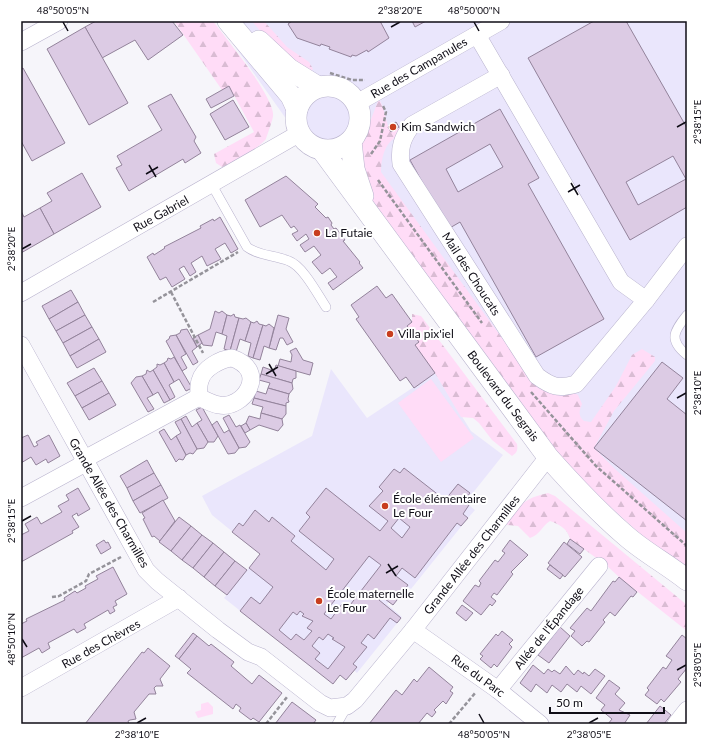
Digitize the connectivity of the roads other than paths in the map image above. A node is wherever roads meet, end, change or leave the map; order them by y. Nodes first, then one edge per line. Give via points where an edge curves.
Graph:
1 (58, 21) edge
2 (228, 21) edge
3 (243, 21) edge
4 (501, 21) edge
5 (477, 34) junction
6 (21, 42) edge
7 (501, 75) junction
8 (318, 87) junction
9 (357, 103) junction
10 (297, 109) junction
11 (300, 133) junction
12 (351, 141) junction
13 (322, 150) junction
14 (212, 185) junction
15 (376, 224) junction
16 (687, 246) edge
17 (21, 293) edge
18 (646, 300) junction
19 (326, 307) dead end
20 (687, 315) edge
21 (21, 344) edge
22 (687, 355) edge
23 (199, 397) junction
24 (548, 457) junction
25 (85, 461) junction
26 (21, 498) edge
27 (647, 553) junction
28 (599, 566) dead end
29 (687, 580) edge
30 (687, 591) edge
31 (179, 598) junction
32 (413, 630) junction
33 (492, 685) junction
34 (21, 688) edge
35 (347, 706) junction
36 (687, 710) edge
37 (337, 724) edge
38 (540, 724) edge
39 (676, 724) edge

1 - 6 street
2 - 10 street via 291,96
3 - 8 street via 260,43 289,69
4 - 5 street, Rue des Campanules
5 - 7 street
5 - 9 street, Rue des Campanules
7 - 18 street via 621,282
7 - 18 street, Mail des Choucats via 412,125 399,149 401,164 537,376 551,386 564,387 576,384
8 - 9 street via 340,88
8 - 10 street via 302,99
9 - 12 street via 360,123
10 - 11 street via 297,126
11 - 13 street via 306,141
11 - 14 street, Rue Gabriel
12 - 13 street via 343,147
12 - 15 street, Boulevard du Segrais via 361,193
13 - 15 street, Boulevard du Segrais
14 - 17 street, Rue Gabriel
14 - 19 lane via 247,247 291,261 303,273
15 - 24 street, Boulevard du Segrais
16 - 18 street, Mail des Choucats
20 - 22 lane via 674,336 676,344
21 - 25 street, Grande Allée des Charmilles
23 - 23 street via 220,406 232,403 246,394 250,386 251,375 248,368 241,361 224,359 204,372 200,380
23 - 25 street
24 - 27 street, Boulevard du Segrais via 582,494
24 - 32 street, Grande Allée des Charmilles
25 - 26 street
25 - 31 street, Grande Allée des Charmilles via 146,570 157,582
27 - 29 street, Boulevard du Segrais
27 - 30 street, Boulevard du Segrais
28 - 33 street, Allée de l'Épandage
31 - 34 street, Rue des Chèvres
31 - 35 street, Grande Allée des Charmilles via 218,630 248,652 261,657 320,704 330,708
32 - 33 street, Rue du Parc
32 - 35 street, Grande Allée des Charmilles via 364,691
33 - 38 street, Rue du Parc
35 - 37 lane, Grande Allée des Charmilles
36 - 39 street

